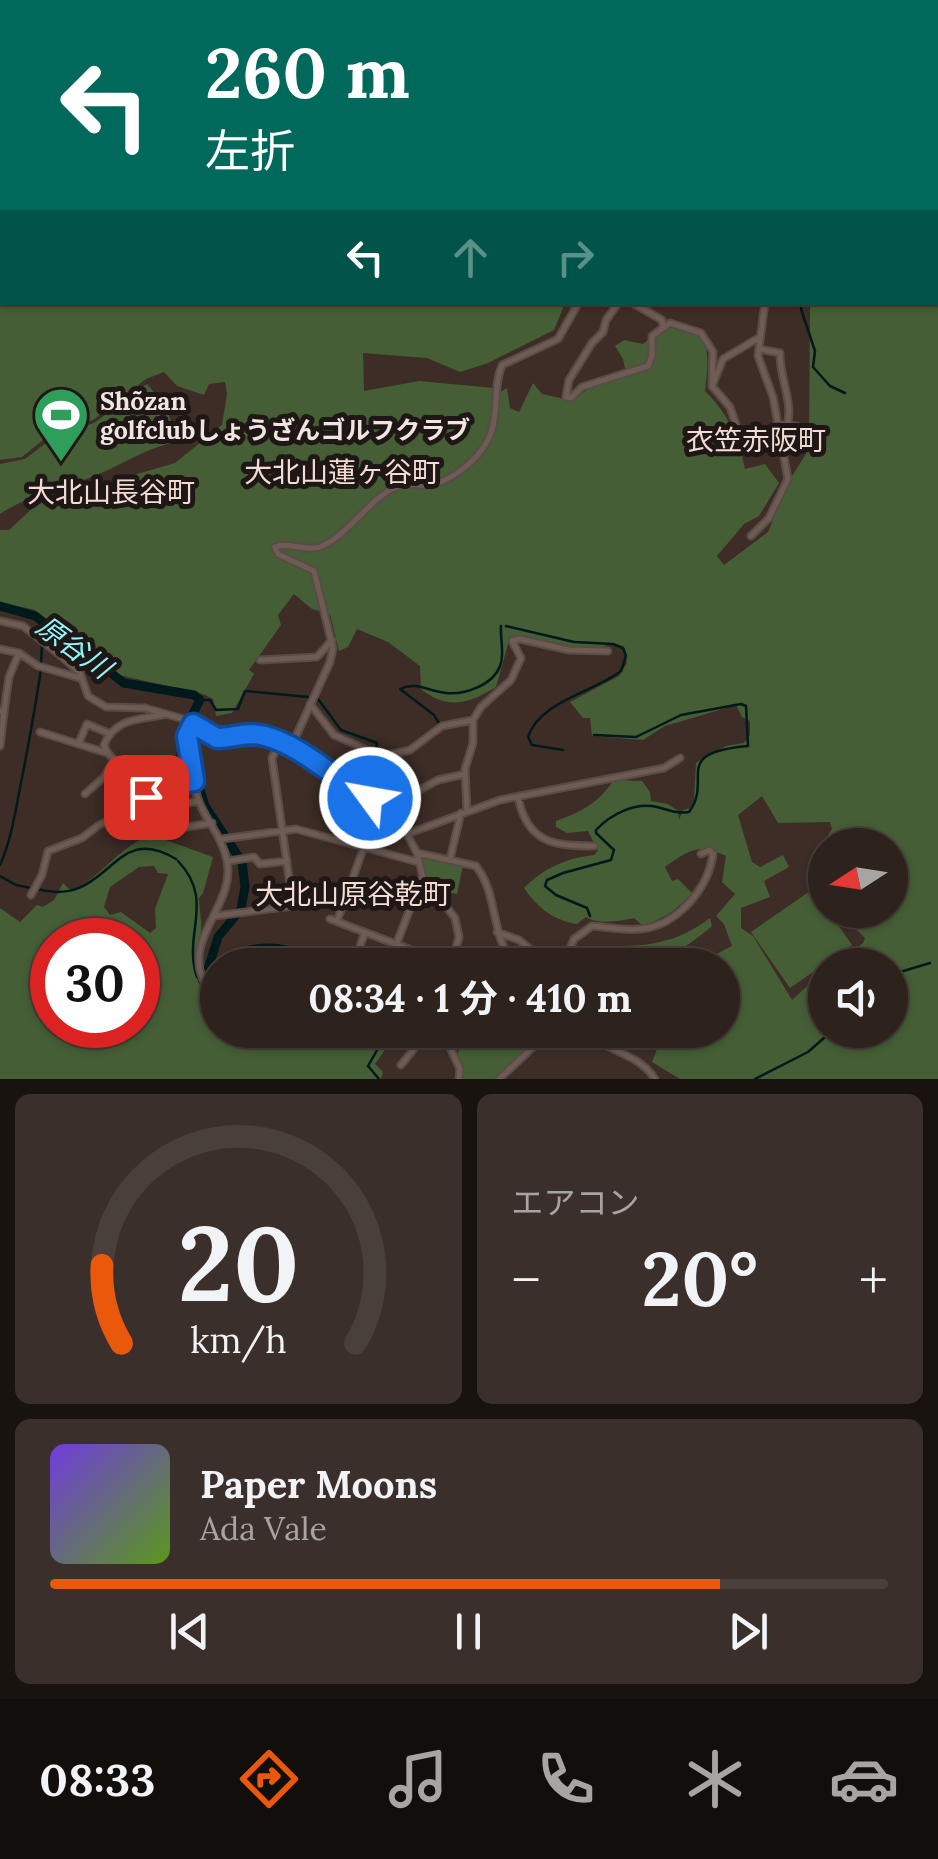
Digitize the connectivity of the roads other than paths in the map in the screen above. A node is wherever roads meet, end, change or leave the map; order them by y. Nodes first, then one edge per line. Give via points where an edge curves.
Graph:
1 (577, 305) edge
2 (617, 305) edge
3 (636, 305) edge
4 (765, 305) edge
5 (663, 326) junction
6 (760, 337) junction
7 (759, 349) junction
8 (712, 386) junction
9 (776, 424) junction
10 (788, 425) junction
11 (798, 426) dead end
12 (746, 450) dead end
13 (751, 536) dead end
14 (0, 621) edge
15 (332, 640) junction
16 (0, 649) edge
17 (608, 652) dead end
18 (19, 653) junction
19 (260, 660) dead end
20 (80, 678) junction
21 (310, 704) junction
22 (2, 711) edge
23 (166, 714) junction
24 (473, 720) junction
25 (191, 723) junction
26 (40, 732) dead end
27 (109, 733) junction
28 (79, 742) junction
29 (0, 746) edge
30 (291, 747) junction
31 (107, 753) junction
32 (680, 758) dead end
33 (114, 761) junction
34 (464, 774) junction
35 (194, 781) junction
36 (155, 789) junction
37 (85, 794) dead end
38 (146, 797) junction
39 (518, 797) junction
40 (169, 798) dead end
41 (379, 800) junction
42 (199, 801) junction
43 (170, 806) junction
44 (464, 812) junction
45 (112, 817) junction
46 (212, 823) junction
47 (282, 830) junction
48 (407, 834) junction
49 (222, 839) junction
50 (594, 846) dead end
51 (364, 847) junction
52 (700, 854) dead end
53 (418, 858) junction
54 (450, 860) junction
55 (228, 861) junction
56 (286, 861) junction
57 (423, 877) junction
58 (31, 895) dead end
59 (214, 916) junction
60 (497, 932) junction
61 (364, 934) junction
62 (396, 945) junction
63 (200, 948) edge
64 (200, 948) edge
65 (359, 948) edge
66 (502, 948) edge
67 (529, 948) edge
68 (570, 948) edge
69 (200, 974) edge
70 (415, 1048) edge
71 (450, 1048) edge
72 (532, 1048) edge
73 (609, 1048) edge
74 (402, 1065) dead end
75 (460, 1079) edge
76 (499, 1079) edge
77 (655, 1079) edge

1 - 15 street via 558,339 502,365 490,436 461,470 433,484 398,486 324,545 275,547 314,571
2 - 5 street via 569,380 566,397 648,366 652,336
3 - 5 street
4 - 6 street
5 - 8 street via 701,333 712,352
6 - 7 street
6 - 8 street via 723,358
7 - 9 street
7 - 10 street via 780,353
8 - 12 street via 730,407
9 - 10 street
9 - 13 street via 788,479 769,518
10 - 11 street
14 - 20 street via 23,626
15 - 19 street via 317,657
15 - 21 street via 330,662
16 - 18 street
17 - 24 street via 512,641 517,667
18 - 20 street
18 - 22 street
20 - 23 street via 88,696 106,707
21 - 24 street via 334,735 376,754 416,746 442,726
21 - 30 street
22 - 29 street
23 - 25 street
23 - 27 street via 122,722
24 - 34 street
25 - 30 street via 217,738 264,735
25 - 35 street
26 - 28 street
27 - 28 street via 87,724
27 - 31 street
28 - 31 street
30 - 41 street
30 - 47 street via 272,758
31 - 33 street
32 - 39 street via 664,768
33 - 36 street via 147,776
33 - 37 street
34 - 41 street via 407,797
34 - 44 street
35 - 36 street
35 - 42 street
36 - 38 street
38 - 45 street
38 - 45 street via 148,825 119,828
39 - 44 street
39 - 50 street via 524,822 555,846
40 - 43 street
41 - 48 street
42 - 43 street
42 - 46 street
43 - 46 street via 174,830
44 - 48 street
44 - 54 street
45 - 58 street via 48,851
46 - 49 street
47 - 49 street
47 - 51 street
47 - 56 street
48 - 53 street
49 - 55 street
51 - 53 street
51 - 61 street via 333,920
52 - 68 street via 713,854 705,882 670,920 643,929 592,926
53 - 54 street
53 - 57 street
54 - 60 street via 481,873 492,894
55 - 56 street
55 - 59 street
56 - 59 street via 294,906
57 - 62 street
57 - 62 street via 458,926 451,965
59 - 64 street
60 - 66 street
60 - 67 street
61 - 62 street
61 - 65 street
63 - 69 street
70 - 74 street
71 - 75 street
72 - 76 street
73 - 77 street via 646,1066

